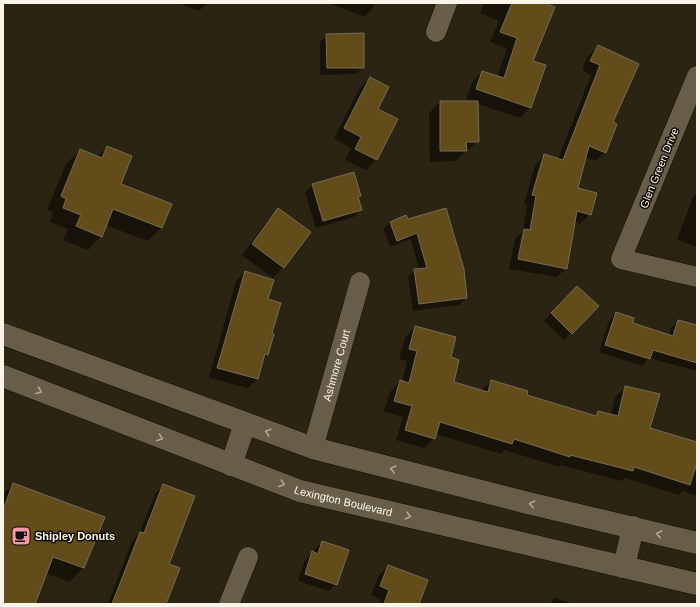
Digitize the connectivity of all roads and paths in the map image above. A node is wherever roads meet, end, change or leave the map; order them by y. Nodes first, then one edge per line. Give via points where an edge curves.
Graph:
1 (447, 3) edge
2 (436, 32) dead end
3 (697, 76) edge
4 (697, 277) edge
5 (360, 282) dead end
6 (3, 334) edge
7 (3, 376) edge
8 (245, 424) junction
9 (313, 448) junction
10 (231, 465) junction
11 (632, 527) junction
12 (697, 543) edge
13 (248, 557) dead end
14 (624, 567) junction
15 (697, 584) edge
16 (229, 604) edge

1 - 2 street
3 - 4 street, Glen Green Drive via 621,259
5 - 9 street, Ashmore Court
6 - 8 street
7 -> 10 street, Lexington Boulevard
9 -> 8 street
8 - 10 street
11 -> 9 street
10 -> 14 street, Lexington Boulevard via 300,491
12 -> 11 street
11 - 14 street
13 - 16 street
14 - 15 street, Lexington Boulevard

